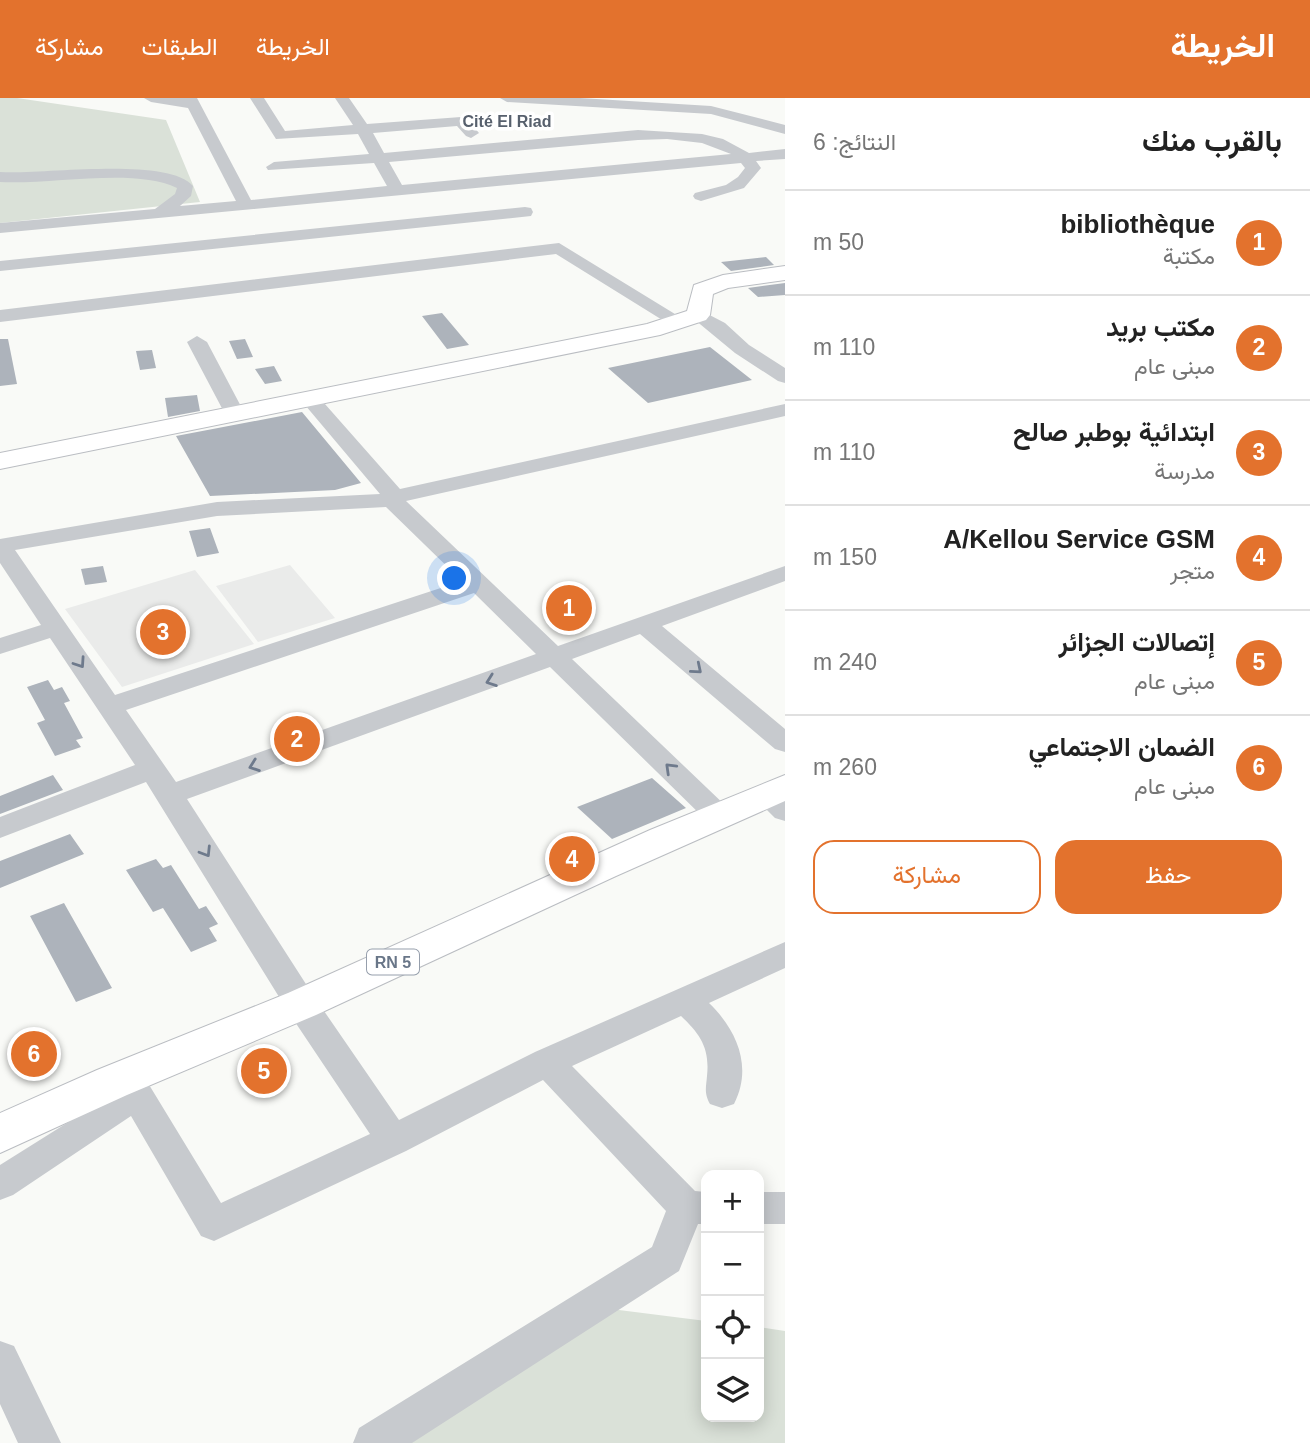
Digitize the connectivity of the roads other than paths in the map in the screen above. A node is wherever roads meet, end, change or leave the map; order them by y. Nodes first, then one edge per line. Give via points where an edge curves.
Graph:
1 (150, 98) edge
2 (257, 98) edge
3 (342, 98) edge
4 (507, 98) edge
5 (684, 98) edge
6 (530, 100) edge
7 (580, 100) edge
8 (191, 101) edge
9 (760, 106) dead end
10 (363, 129) junction
11 (785, 130) edge
12 (471, 133) dead end
13 (785, 154) edge
14 (582, 156) junction
15 (748, 158) junction
16 (379, 159) junction
17 (274, 167) dead end
18 (0, 177) edge
19 (397, 190) junction
20 (701, 196) dead end
21 (246, 205) junction
22 (161, 212) junction
23 (525, 212) dead end
24 (0, 228) edge
25 (275, 238) junction
26 (569, 254) junction
27 (0, 266) edge
28 (785, 273) edge
29 (298, 278) junction
30 (0, 317) edge
31 (688, 318) junction
32 (197, 342) dead end
33 (784, 377) edge
34 (310, 399) junction
35 (785, 411) edge
36 (235, 414) junction
37 (785, 425) edge
38 (694, 433) junction
39 (0, 461) edge
40 (393, 499) junction
41 (0, 546) edge
42 (785, 573) edge
43 (478, 584) junction
44 (645, 625) junction
45 (56, 628) junction
46 (0, 646) edge
47 (555, 658) junction
48 (110, 706) junction
49 (785, 743) edge
50 (152, 769) junction
51 (170, 795) junction
52 (779, 798) edge
53 (719, 816) junction
54 (0, 828) edge
55 (785, 954) edge
56 (685, 1000) junction
57 (301, 1004) junction
58 (547, 1062) junction
59 (130, 1082) junction
60 (722, 1094) dead end
61 (0, 1134) edge
62 (393, 1140) junction
63 (0, 1184) edge
64 (696, 1207) edge
65 (764, 1208) edge
66 (785, 1208) edge
67 (0, 1360) edge
68 (40, 1443) edge
69 (374, 1443) edge

1 - 8 street
2 - 10 street via 281,136
3 - 10 street
4 - 6 street
5 - 9 street via 684,103
6 - 7 street
6 - 14 street
7 - 11 street via 711,110
8 - 21 street
10 - 12 street via 461,121
10 - 16 street
13 - 15 street
14 - 15 street
14 - 15 street via 669,134 726,145
14 - 16 street
14 - 19 street
15 - 20 street via 753,167 748,177 735,187
16 - 17 street
16 - 19 street
18 - 22 street via 22,180 129,173 177,179 185,186 183,196
19 - 21 street
21 - 22 street
22 - 24 street
23 - 25 street
25 - 27 street
25 - 29 street
26 - 29 street via 559,248
26 - 30 street via 188,303
26 - 31 street
28 - 31 main road via 723,282 702,290
29 - 30 street
31 - 33 street via 718,327
31 - 34 main road via 652,330
32 - 36 street
34 - 36 main road
34 - 40 street
35 - 38 street
36 - 39 main road
37 - 38 street
38 - 40 street
40 - 41 street via 216,509
40 - 43 street
41 - 45 street
42 - 44 street
43 - 47 street
43 - 48 street
44 - 47 street
44 -> 49 street
45 - 46 street
45 -> 48 street
47 -> 51 street
53 -> 47 street
48 - 50 street
50 - 51 street
50 - 54 street
51 -> 57 street
52 - 53 main road, RN 5
53 - 57 main road, RN 5
55 - 56 street
56 - 58 street
56 - 60 street via 722,1040 727,1063
57 - 59 main road, RN 5
57 - 62 street
58 - 62 street
58 - 64 street
59 - 61 main road, RN 5
59 - 62 street via 214,1224
59 - 63 street via 114,1111
64 - 69 street via 666,1259
65 - 66 street
67 - 68 street

